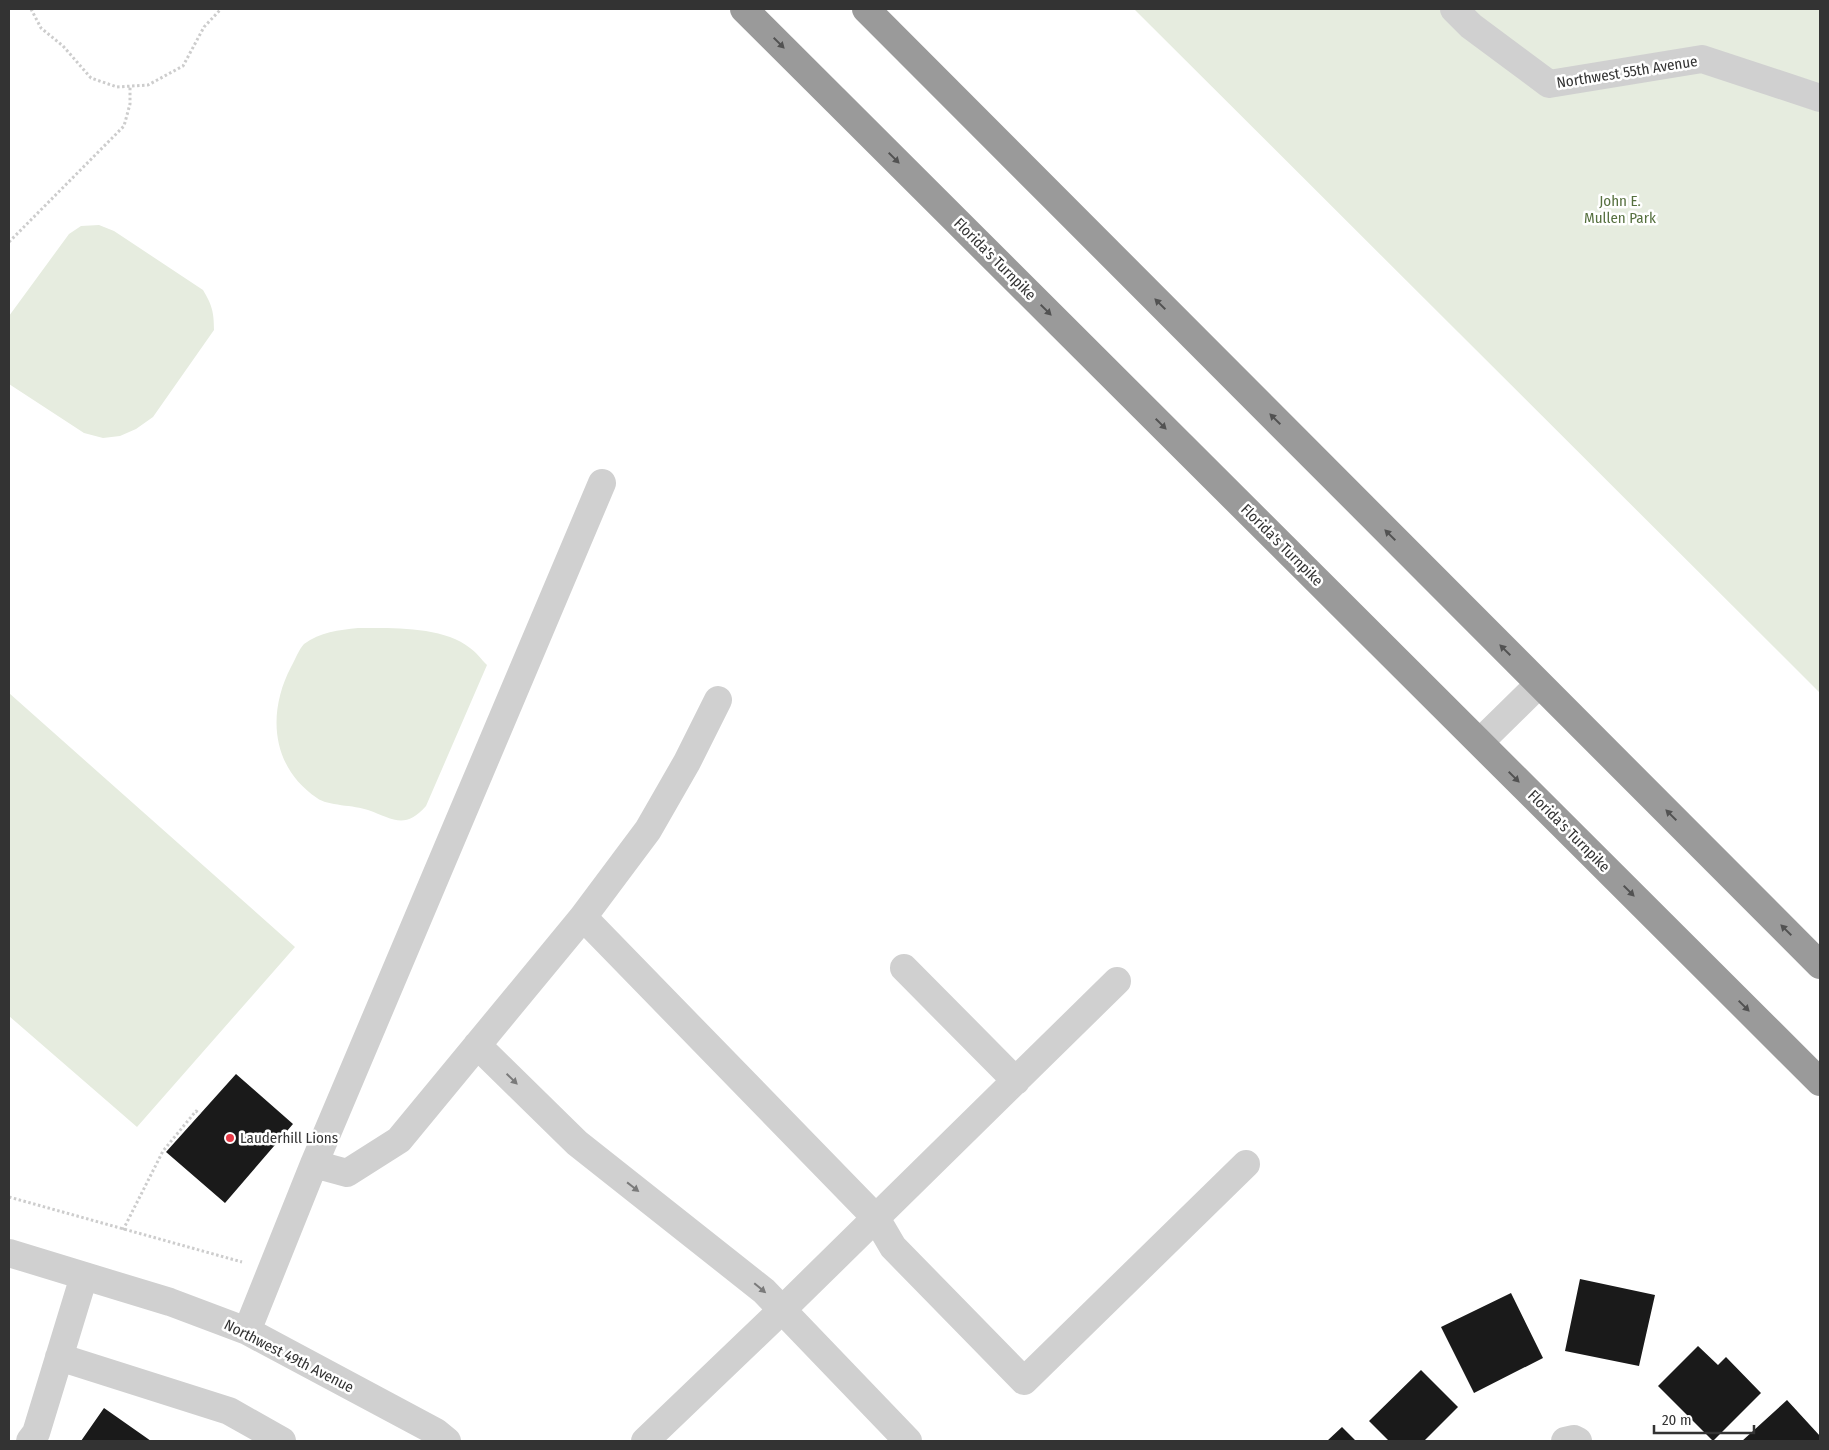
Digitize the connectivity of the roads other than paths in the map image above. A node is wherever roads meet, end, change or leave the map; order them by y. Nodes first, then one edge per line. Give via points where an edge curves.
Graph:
1 (744, 9) edge
2 (866, 9) edge
3 (1454, 9) edge
4 (1820, 98) edge
5 (602, 483) dead end
6 (1539, 684) junction
7 (718, 700) dead end
8 (1480, 742) junction
9 (583, 917) junction
10 (1820, 965) edge
11 (904, 968) dead end
12 (1117, 982) dead end
13 (477, 1045) junction
14 (1016, 1081) junction
15 (1820, 1082) edge
16 (314, 1164) junction
17 (1246, 1164) dead end
18 (876, 1218) junction
19 (9, 1253) edge
20 (84, 1276) junction
21 (782, 1310) junction
22 (247, 1331) junction
23 (59, 1357) junction
24 (438, 1438) edge
25 (30, 1441) edge
26 (282, 1441) edge
27 (645, 1441) edge
28 (908, 1441) edge

1 -> 8 highway, Florida's Turnpike
6 -> 2 highway
3 - 4 street, Northwest 55th Avenue via 1471,26 1549,84 1702,59
5 - 16 street
6 - 8 street
10 -> 6 highway
7 - 9 street via 648,830
8 -> 15 highway, Florida's Turnpike
9 - 13 street
9 - 18 street
11 - 14 street
12 - 14 street
13 - 16 street via 399,1140 347,1173
13 -> 21 street via 577,1144 764,1291
14 - 18 street
16 - 22 street
17 - 18 street via 1024,1381 893,1247
18 - 21 street
19 - 20 street, Northwest 49th Avenue
20 - 22 street, Northwest 49th Avenue via 170,1302
20 - 23 street
21 - 27 street
21 - 28 street
22 - 24 street, Northwest 49th Avenue
23 - 25 street via 36,1433
23 - 26 street via 229,1411

